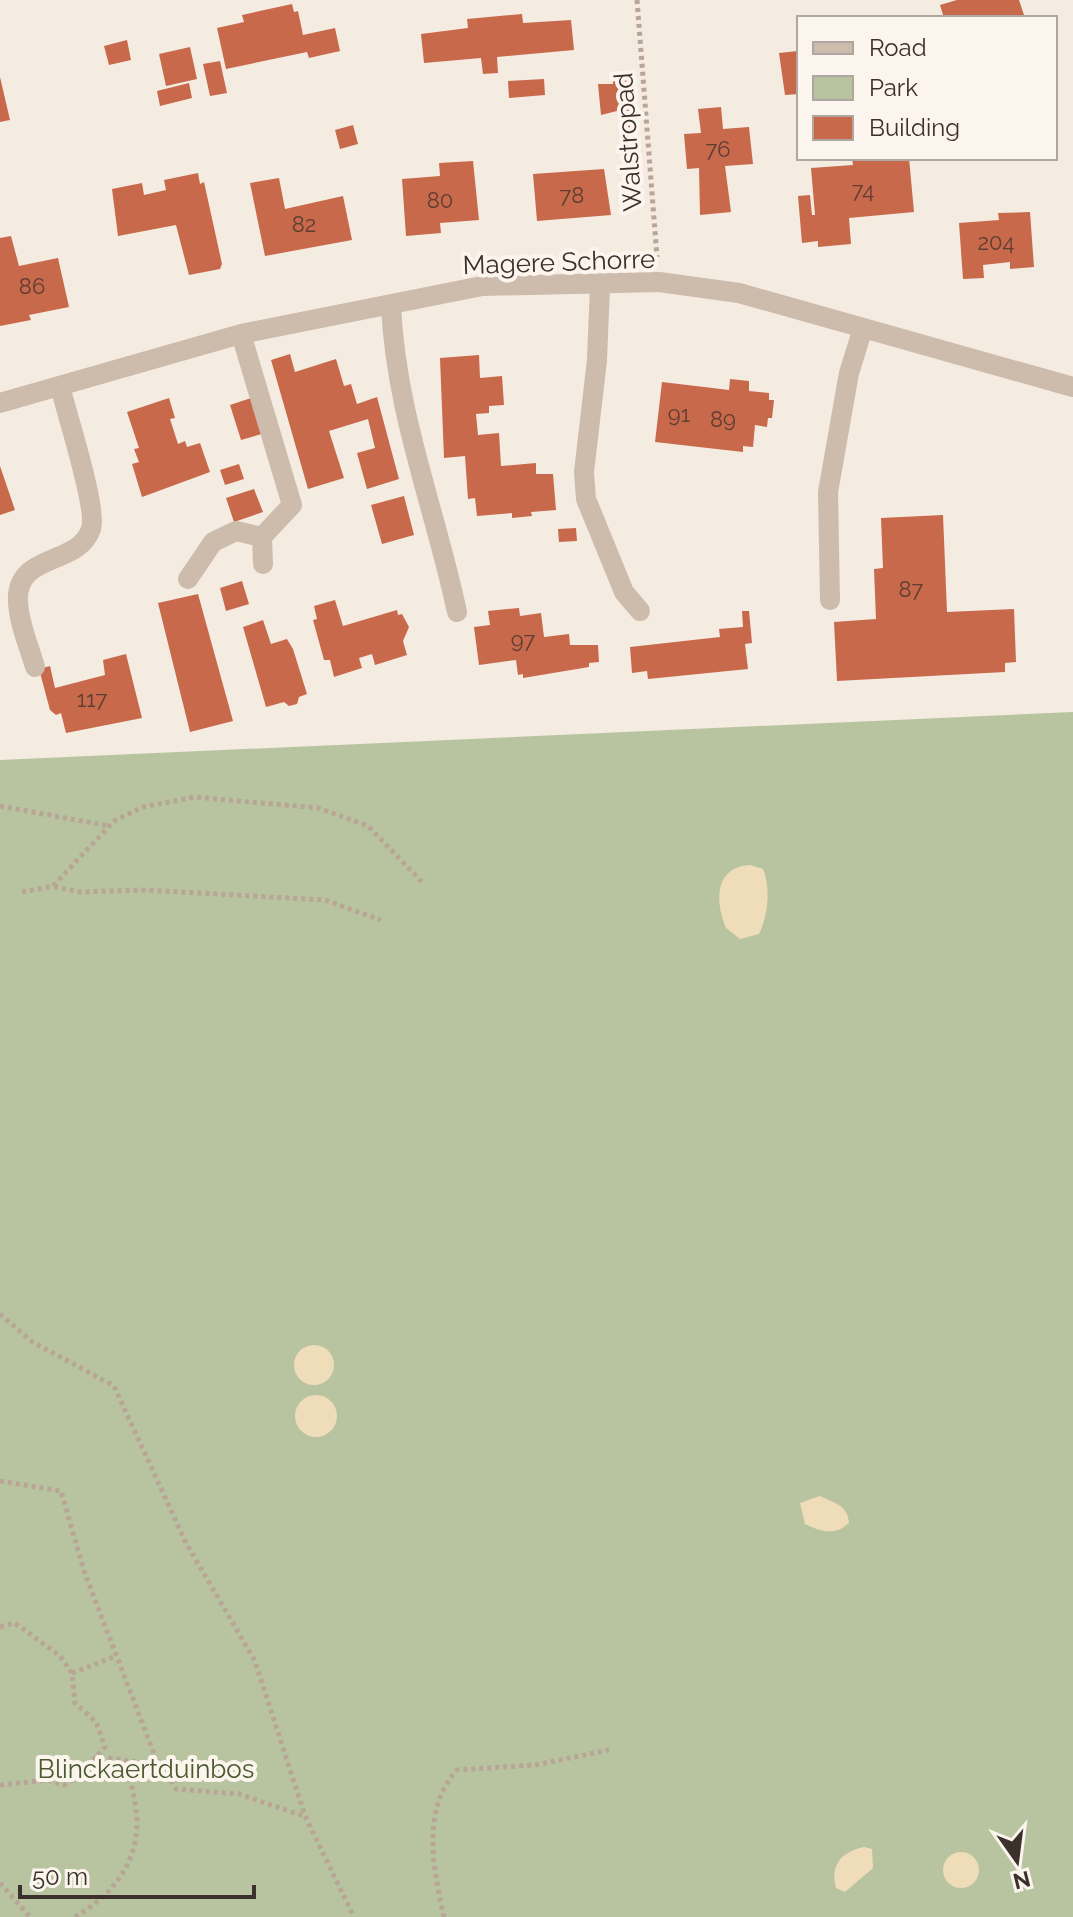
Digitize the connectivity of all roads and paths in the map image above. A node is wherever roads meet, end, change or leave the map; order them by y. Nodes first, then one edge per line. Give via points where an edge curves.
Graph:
1 (637, 0) edge
2 (659, 282) junction
3 (600, 286) junction
4 (391, 304) junction
5 (863, 328) junction
6 (241, 334) junction
7 (1070, 381) edge
8 (60, 386) junction
9 (0, 403) edge
10 (262, 537) junction
11 (263, 564) dead end
12 (188, 579) dead end
13 (830, 600) dead end
14 (640, 611) dead end
15 (457, 612) dead end
16 (35, 667) dead end
17 (0, 806) edge
18 (110, 826) junction
19 (424, 884) dead end
20 (53, 886) junction
21 (22, 892) dead end
22 (381, 920) dead end
23 (0, 1314) edge
24 (0, 1481) edge
25 (0, 1627) edge
26 (116, 1656) junction
27 (72, 1673) junction
28 (609, 1750) dead end
29 (95, 1758) junction
30 (124, 1763) junction
31 (158, 1764) junction
32 (0, 1785) edge
33 (305, 1816) junction
34 (0, 1883) edge
35 (30, 1917) edge
36 (75, 1917) edge
37 (354, 1917) edge
38 (444, 1917) edge

1 - 2 path, Walstropad
2 - 3 street, Magere Schorre
2 - 5 street, Magere Schorre via 739,293
3 - 4 street, Magere Schorre via 482,286
3 - 14 street via 586,499 624,592
4 - 6 street, Magere Schorre
4 - 15 street via 410,440
5 - 7 street, Magere Schorre
5 - 13 street via 849,373 828,492
6 - 8 street, Magere Schorre
6 - 10 street via 292,505
8 - 9 street, Magere Schorre
8 - 16 street via 93,518 85,541 39,563 19,587 21,618
10 - 11 street
10 - 12 street via 236,531 213,542
17 - 18 path
18 - 19 path via 143,807 194,797 318,808 368,826
18 - 20 path
20 - 21 path
20 - 22 path via 80,892 145,890 325,900
23 - 33 path via 31,1341 114,1386 186,1543 255,1661
24 - 26 path via 61,1491
25 - 27 path via 15,1623 60,1656
26 - 27 path
26 - 31 path
27 - 29 path via 75,1703 104,1735 105,1747
28 - 38 path via 535,1765 457,1770 442,1786 433,1816 434,1873
29 - 30 path
29 - 32 path via 64,1785 48,1780
30 - 31 path
30 - 36 path via 137,1797 131,1860 102,1900
31 - 33 path via 176,1789 239,1794
33 - 37 path
34 - 35 path

